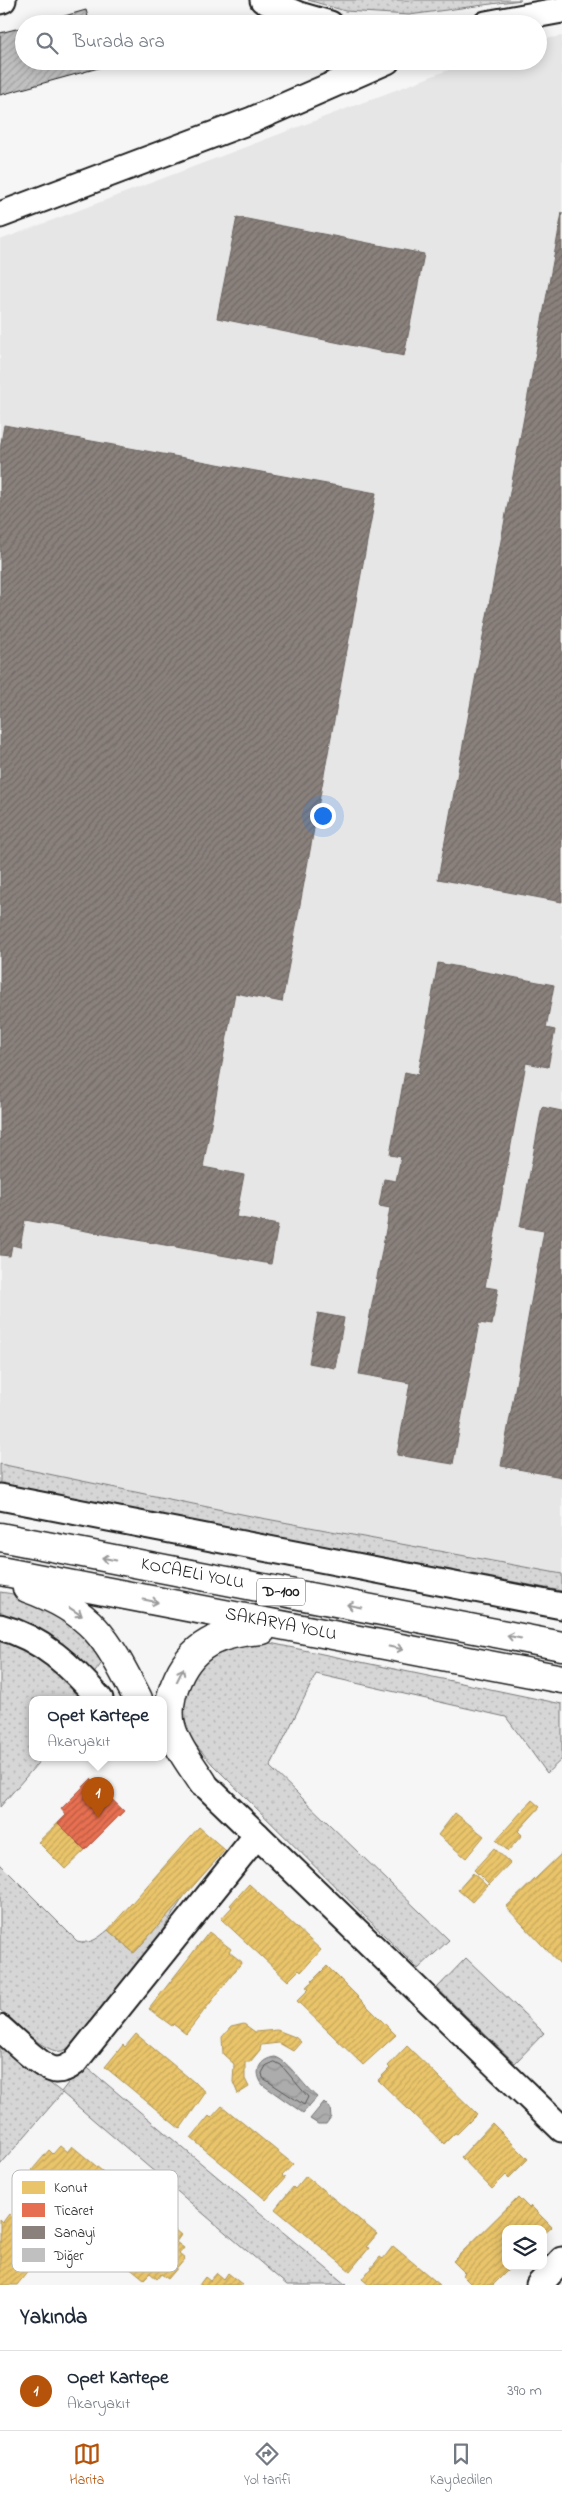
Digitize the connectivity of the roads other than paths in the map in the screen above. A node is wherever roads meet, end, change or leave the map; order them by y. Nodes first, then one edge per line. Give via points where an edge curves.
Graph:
1 (263, 0) edge
2 (562, 10) edge
3 (299, 15) edge
4 (535, 15) edge
5 (366, 70) edge
6 (0, 215) edge
7 (0, 1497) edge
8 (2, 1537) edge
9 (0, 1571) edge
10 (0, 1578) edge
11 (562, 1606) edge
12 (0, 1627) edge
13 (292, 1628) junction
14 (562, 1646) edge
15 (562, 1679) edge
16 (97, 1696) edge
17 (137, 1696) edge
18 (167, 1747) edge
19 (203, 1783) junction
20 (257, 1835) junction
21 (0, 2028) edge
22 (562, 2129) edge
23 (562, 2260) edge
24 (539, 2285) edge

1 - 3 street
2 - 4 street
5 - 6 street via 252,120
7 - 11 street
14 -> 8 highway, KOCAELİ YOLU / D-100
9 -> 13 highway, SAKARYA YOLU / D-100
10 -> 17 highway via 57,1600 92,1623 120,1662
12 - 16 street via 31,1638 53,1652
13 -> 15 highway, SAKARYA YOLU / D-100
19 -> 13 highway via 176,1740 170,1724 172,1693 179,1675 197,1650 212,1640 244,1631
18 - 19 highway
19 - 20 street
20 - 21 street via 74,2063 56,2070 46,2066
20 - 22 street
23 - 24 street

